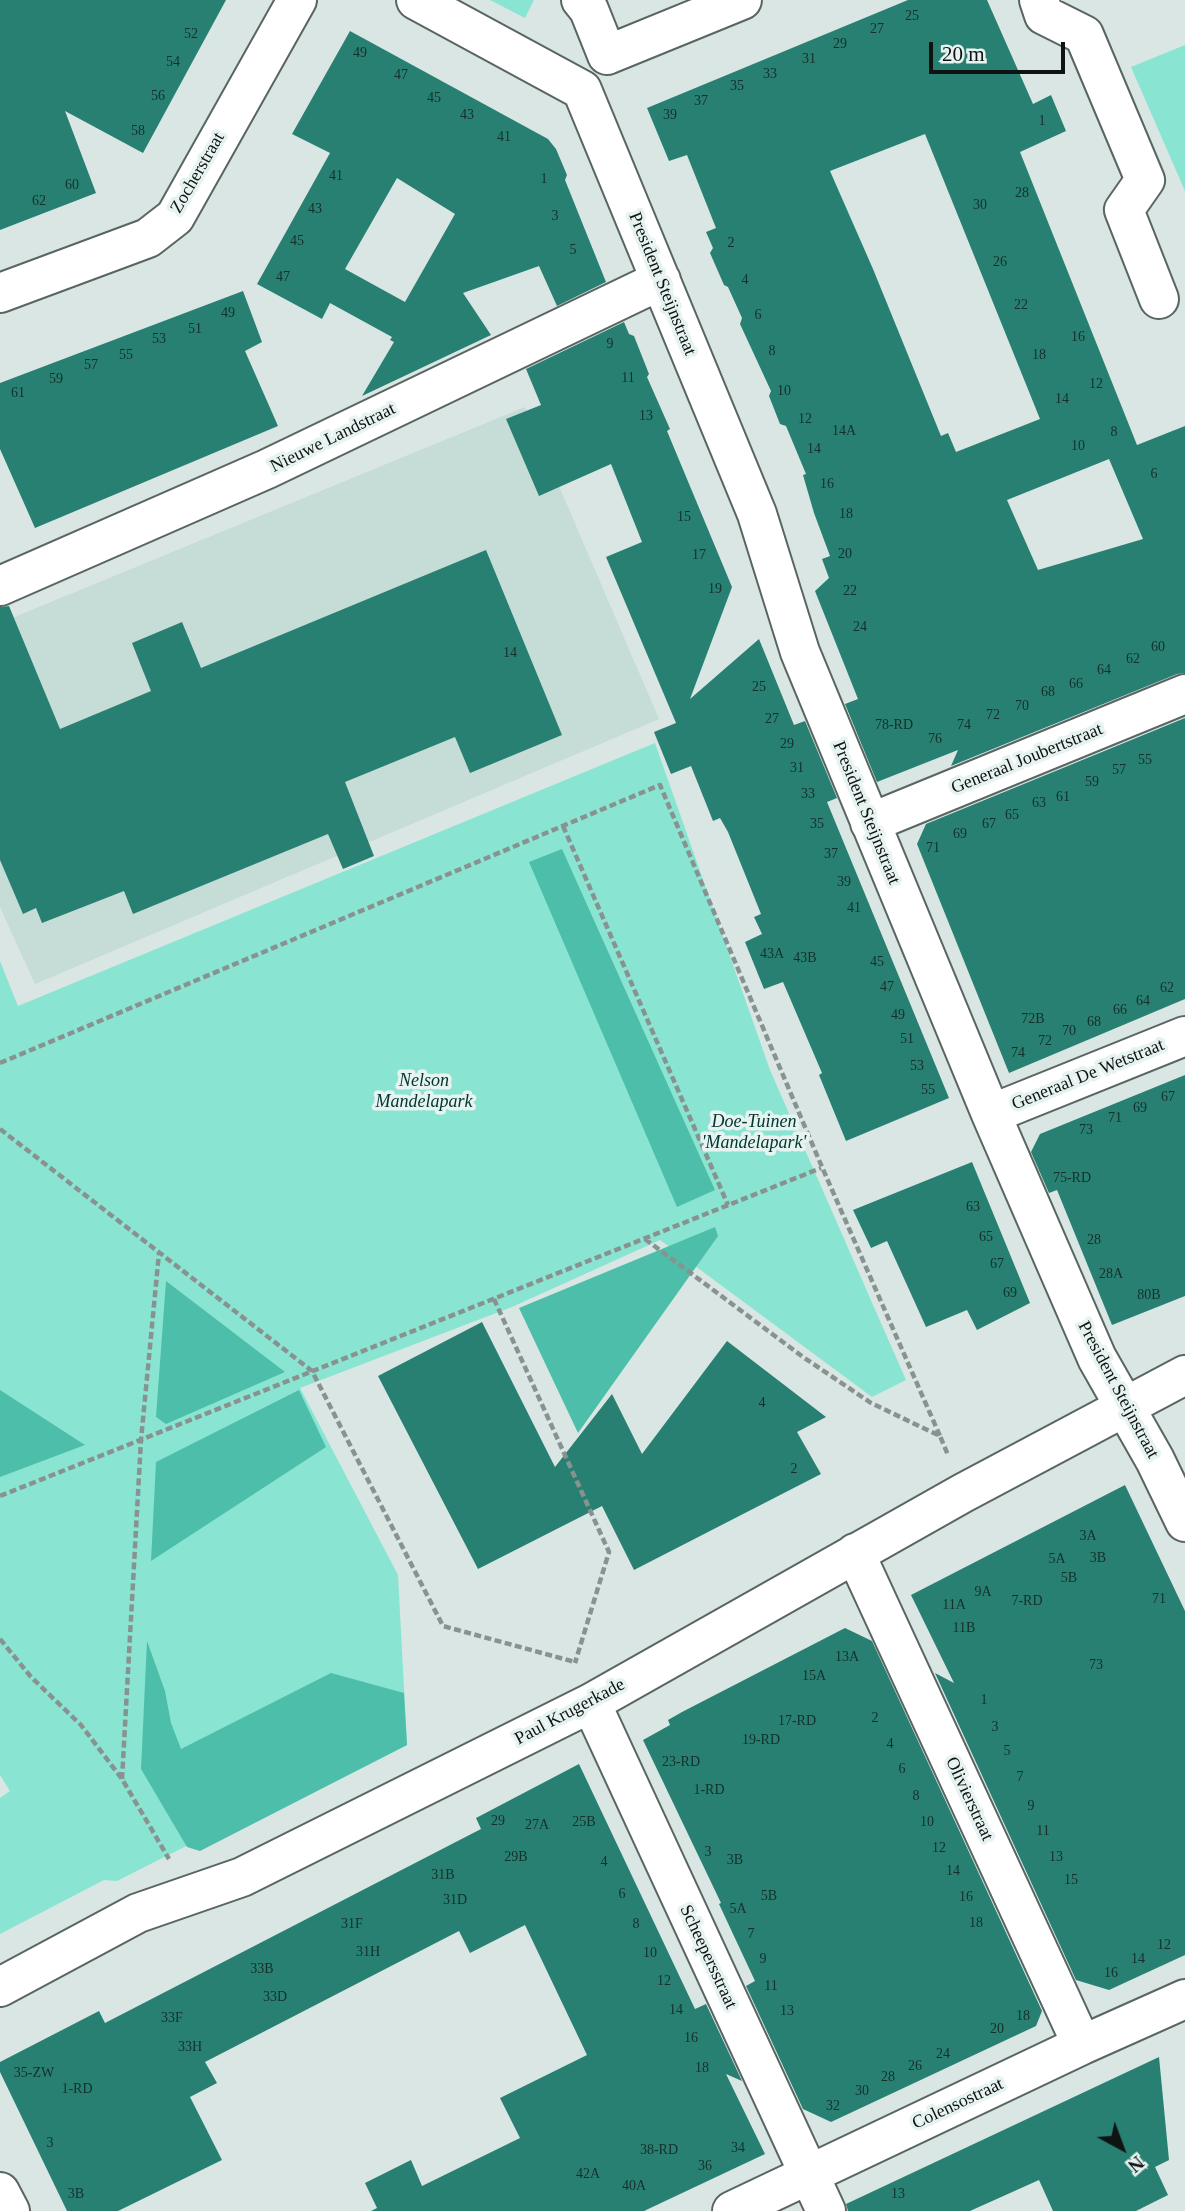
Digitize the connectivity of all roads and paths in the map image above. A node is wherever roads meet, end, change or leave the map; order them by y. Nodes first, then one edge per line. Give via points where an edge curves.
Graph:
1 (296, 0) edge
2 (416, 0) edge
3 (581, 0) edge
4 (742, 0) edge
5 (1039, 0) edge
6 (607, 55) junction
7 (582, 90) junction
8 (661, 280) junction
9 (0, 293) edge
10 (1159, 299) dead end
11 (0, 586) edge
12 (1185, 694) edge
13 (870, 823) junction
14 (563, 826) junction
15 (1185, 1036) edge
16 (0, 1063) edge
17 (992, 1114) junction
18 (0, 1129) edge
19 (822, 1167) junction
20 (728, 1205) junction
21 (644, 1238) junction
22 (159, 1252) junction
23 (494, 1299) junction
24 (312, 1371) junction
25 (1185, 1376) edge
26 (1125, 1407) junction
27 (940, 1436) junction
28 (141, 1440) junction
29 (963, 1493) junction
30 (0, 1496) edge
31 (1185, 1522) edge
32 (855, 1553) junction
33 (0, 1639) edge
34 (575, 1662) junction
35 (591, 1703) junction
36 (122, 1779) junction
37 (175, 1869) dead end
38 (0, 1987) edge
39 (1185, 1999) edge
40 (1082, 2045) junction
41 (809, 2175) junction
42 (0, 2192) edge
43 (10, 2211) edge
44 (732, 2211) edge
45 (826, 2211) edge

1 - 9 street, Zocherstraat via 175,217 148,238
2 - 7 street
3 - 6 street
4 - 6 street
5 - 10 street via 1044,15 1084,35 1145,180 1124,210
6 - 7 street
7 - 8 street, President Steijnstraat
8 - 11 street, Nieuwe Landstraat via 267,469
8 - 13 street, President Steijnstraat via 757,514 800,652
12 - 13 street, Generaal Joubertstraat
13 - 17 street, President Steijnstraat
14 - 16 path
14 - 19 path via 660,785
14 - 20 path
15 - 17 street, Generaal De Wetstraat
17 - 26 street, President Steijnstraat via 1097,1358
18 - 22 path
19 - 20 path
19 - 27 path
20 - 21 path
21 - 23 path
21 - 27 path via 871,1403
22 - 24 path
22 - 28 path
23 - 24 path
23 - 34 path via 609,1552
24 - 28 path
24 - 34 path via 443,1626
25 - 26 street, Paul Krugerkade
26 - 29 street, Paul Krugerkade
26 - 31 street, President Steijnstraat
27 - 29 path
28 - 30 path
28 - 36 path
29 - 32 street, Paul Krugerkade
32 - 35 street, Paul Krugerkade
32 - 40 street, Olivierstraat
33 - 36 path via 31,1677 82,1724
34 - 35 path
35 - 38 street, Paul Krugerkade via 242,1877 138,1913
35 - 41 street, Scheepersstraat
36 - 37 path
39 - 40 street, Colensostraat
40 - 41 street, Colensostraat
41 - 44 street, Colensostraat
41 - 45 street, Scheepersstraat
42 - 43 street

